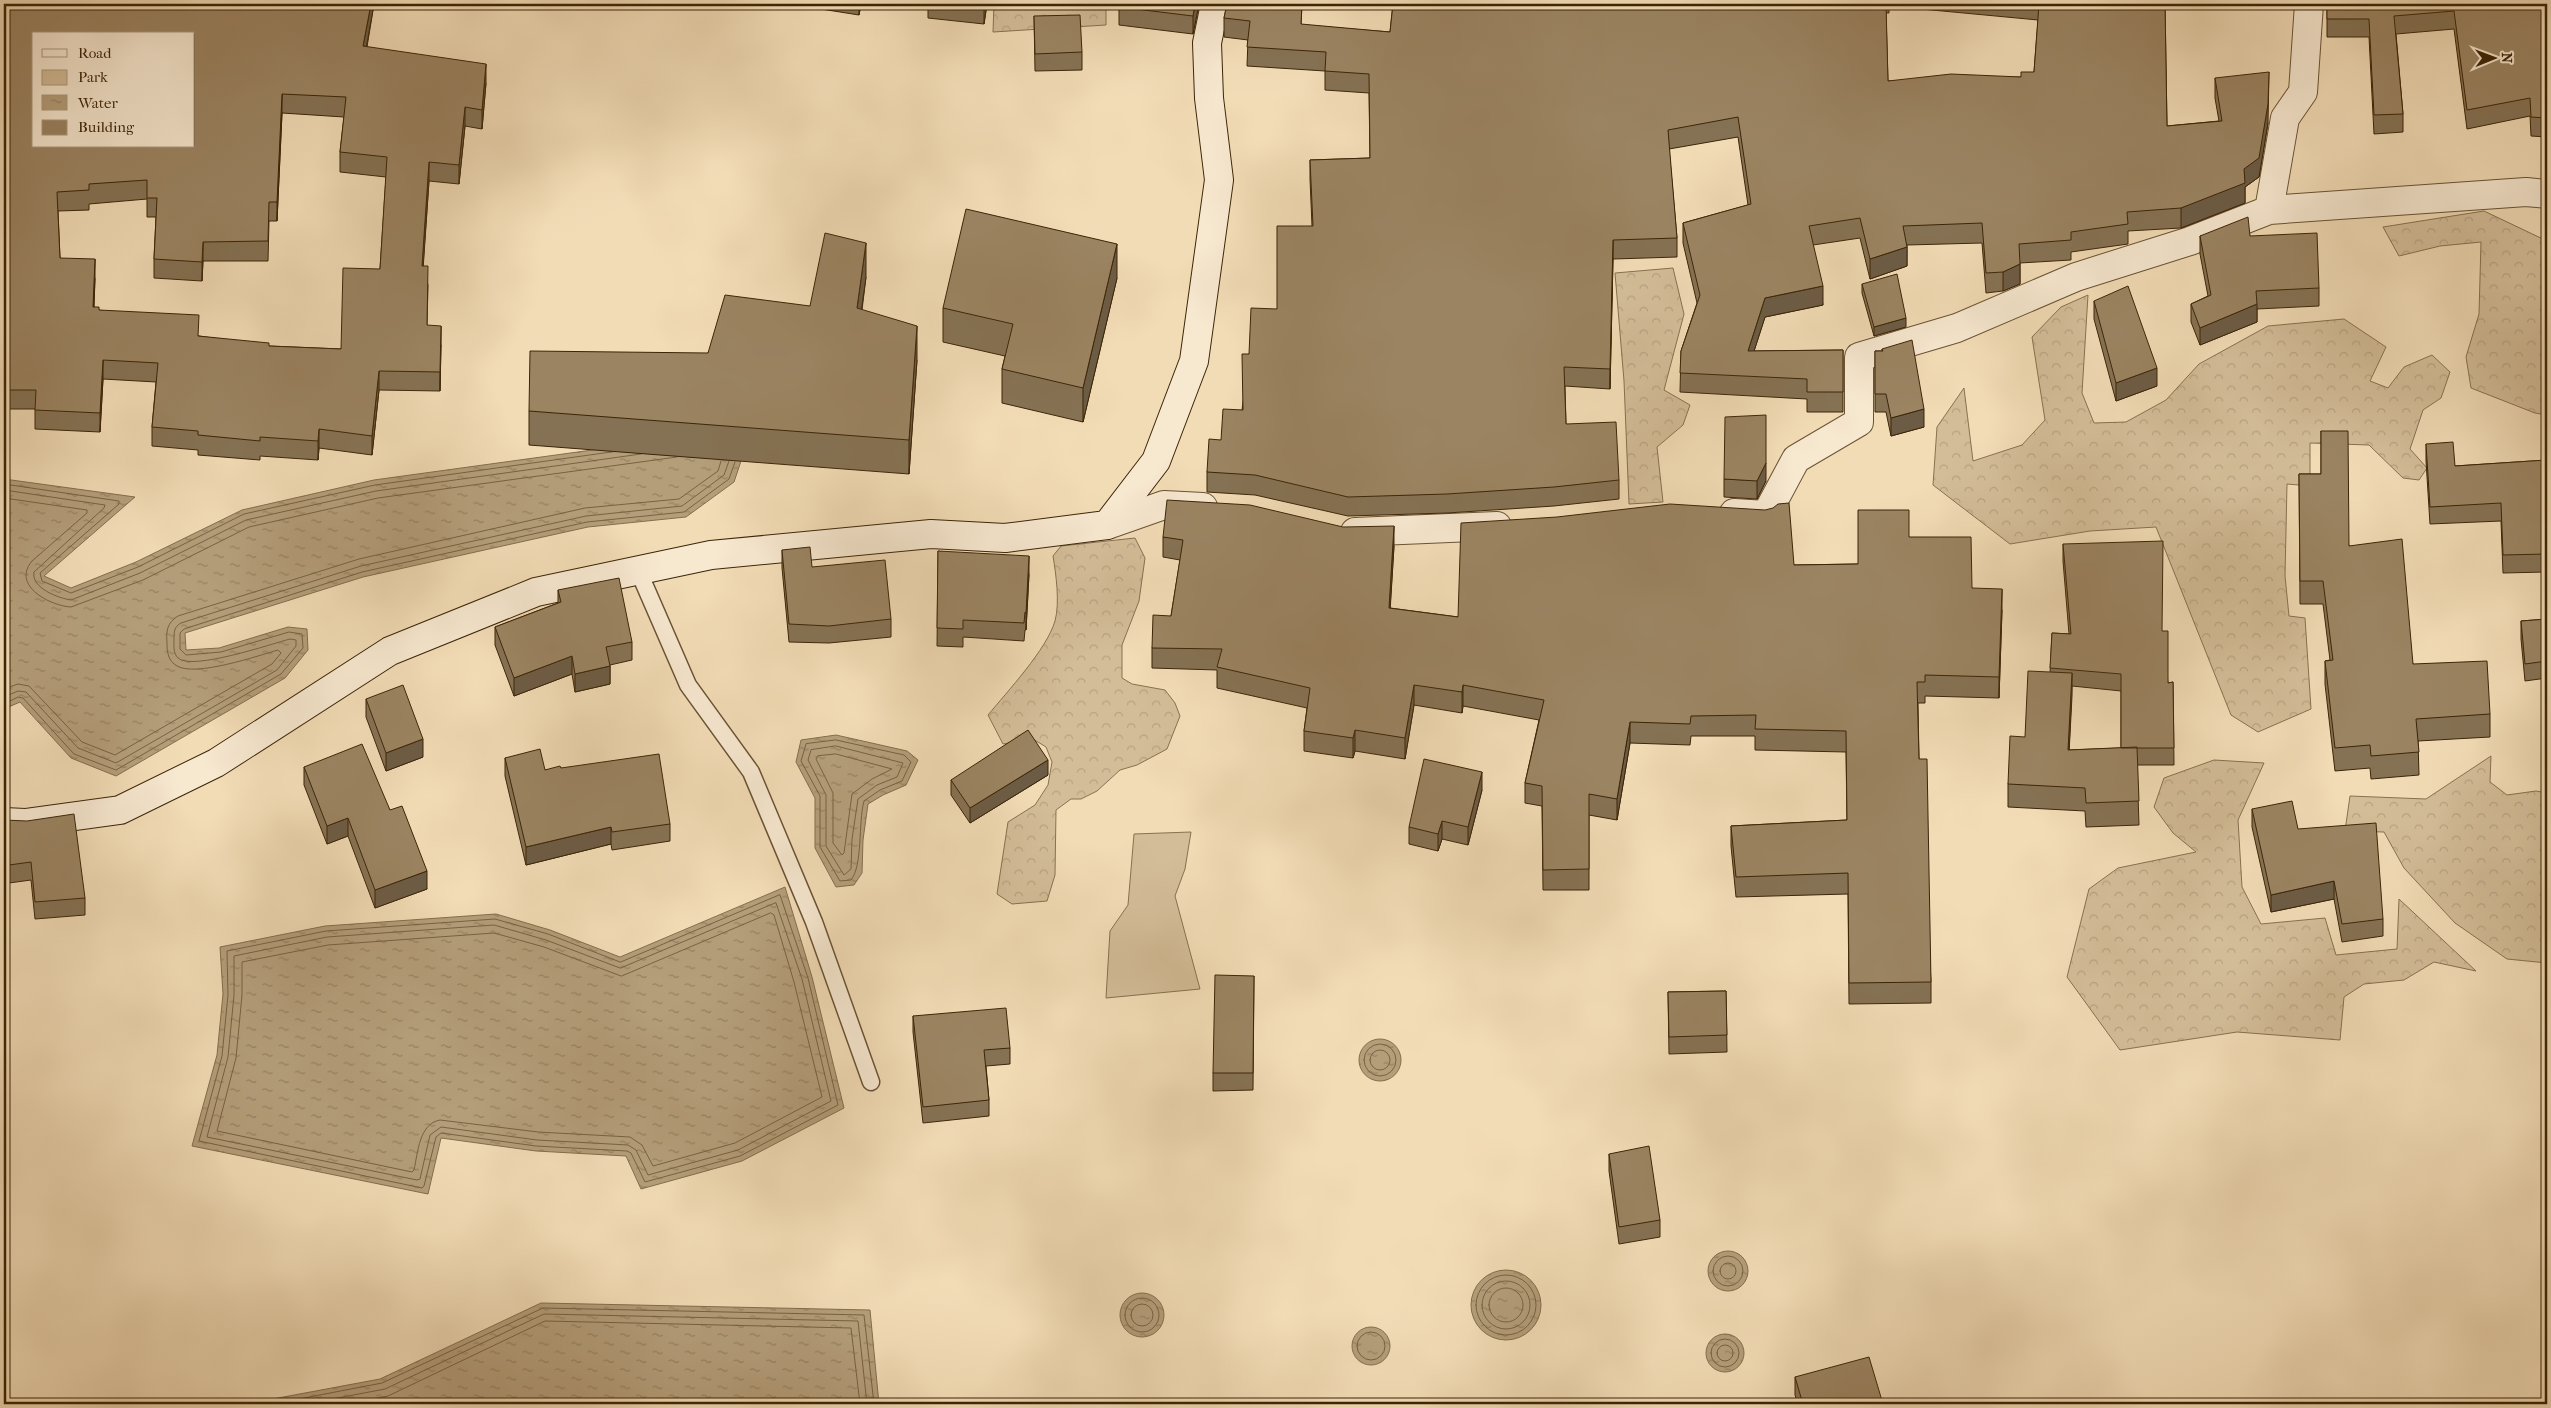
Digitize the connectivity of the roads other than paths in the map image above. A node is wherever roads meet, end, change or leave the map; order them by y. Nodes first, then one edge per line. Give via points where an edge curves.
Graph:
1 (1215, 4) edge
2 (2309, 4) edge
3 (2547, 194) edge
4 (2270, 210) junction
5 (1233, 509) edge
6 (1708, 511) edge
7 (1526, 524) edge
8 (1107, 525) junction
9 (1327, 528) edge
10 (638, 570) junction
11 (4, 822) edge
12 (871, 1082) dead end

1 - 8 street via 1207,44 1209,98 1219,180 1194,361 1156,461
2 - 4 street via 2303,92 2285,118
3 - 4 street via 2526,192
4 - 6 street via 2190,241 2076,277 1957,328 1859,356 1859,422 1796,458 1766,515
5 - 8 street via 1164,505
7 - 9 street via 1346,532
8 - 10 street via 1005,538 931,534 711,554
10 - 11 street via 536,592 390,652 216,763 120,810 24,823
10 - 12 lane via 688,685 751,772 814,922

